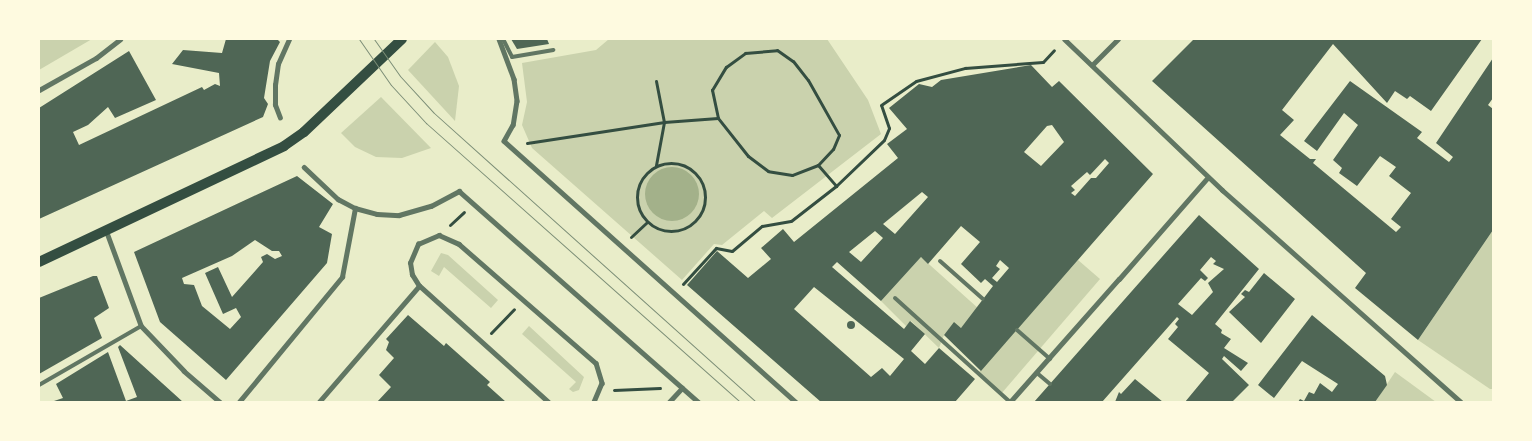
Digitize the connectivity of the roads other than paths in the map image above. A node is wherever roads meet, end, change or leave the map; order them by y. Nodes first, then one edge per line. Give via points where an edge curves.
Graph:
1 (120, 39) edge
2 (289, 39) edge
3 (402, 39) edge
4 (499, 39) edge
5 (503, 39) edge
6 (1064, 39) edge
7 (1118, 39) edge
8 (553, 50) dead end
9 (1092, 65) junction
10 (39, 90) edge
11 (280, 118) dead end
12 (304, 167) dead end
13 (1208, 177) junction
14 (355, 208) junction
15 (106, 230) junction
16 (940, 261) dead end
17 (39, 262) edge
18 (1119, 279) joint
19 (419, 286) junction
20 (895, 298) dead end
21 (982, 299) dead end
22 (141, 326) junction
23 (1017, 330) dead end
24 (1050, 359) junction
25 (184, 371) joint
26 (1037, 373) junction
27 (1050, 384) dead end
28 (39, 385) edge
29 (682, 388) junction
30 (220, 402) edge
31 (239, 402) edge
32 (319, 402) edge
33 (548, 402) edge
34 (594, 402) edge
35 (669, 402) edge
36 (698, 402) edge
37 (796, 402) edge
38 (1010, 402) edge
39 (1460, 402) edge

1 - 10 street via 96,58
2 - 11 street via 278,64 275,85 275,105
3 - 15 main road via 304,132 284,146
4 - 37 street via 514,80 517,101 513,125 504,141
5 - 8 lane via 512,57
6 - 9 street
7 - 9 street
9 - 13 street
12 - 14 street via 338,199
13 - 18 street
13 - 39 street
14 - 29 street via 376,214 399,214 431,206 460,191
14 - 31 street via 342,277
15 - 17 main road
15 - 22 street
16 - 21 lane
18 - 24 street
19 - 32 street
19 - 33 street
19 - 34 street via 412,275 412,254 418,244 439,235 460,244 596,363 602,383
20 - 38 lane
22 - 25 street
22 - 28 lane
23 - 24 lane
24 - 26 street
25 - 30 street
26 - 27 lane
26 - 38 street
29 - 35 street
29 - 36 street

